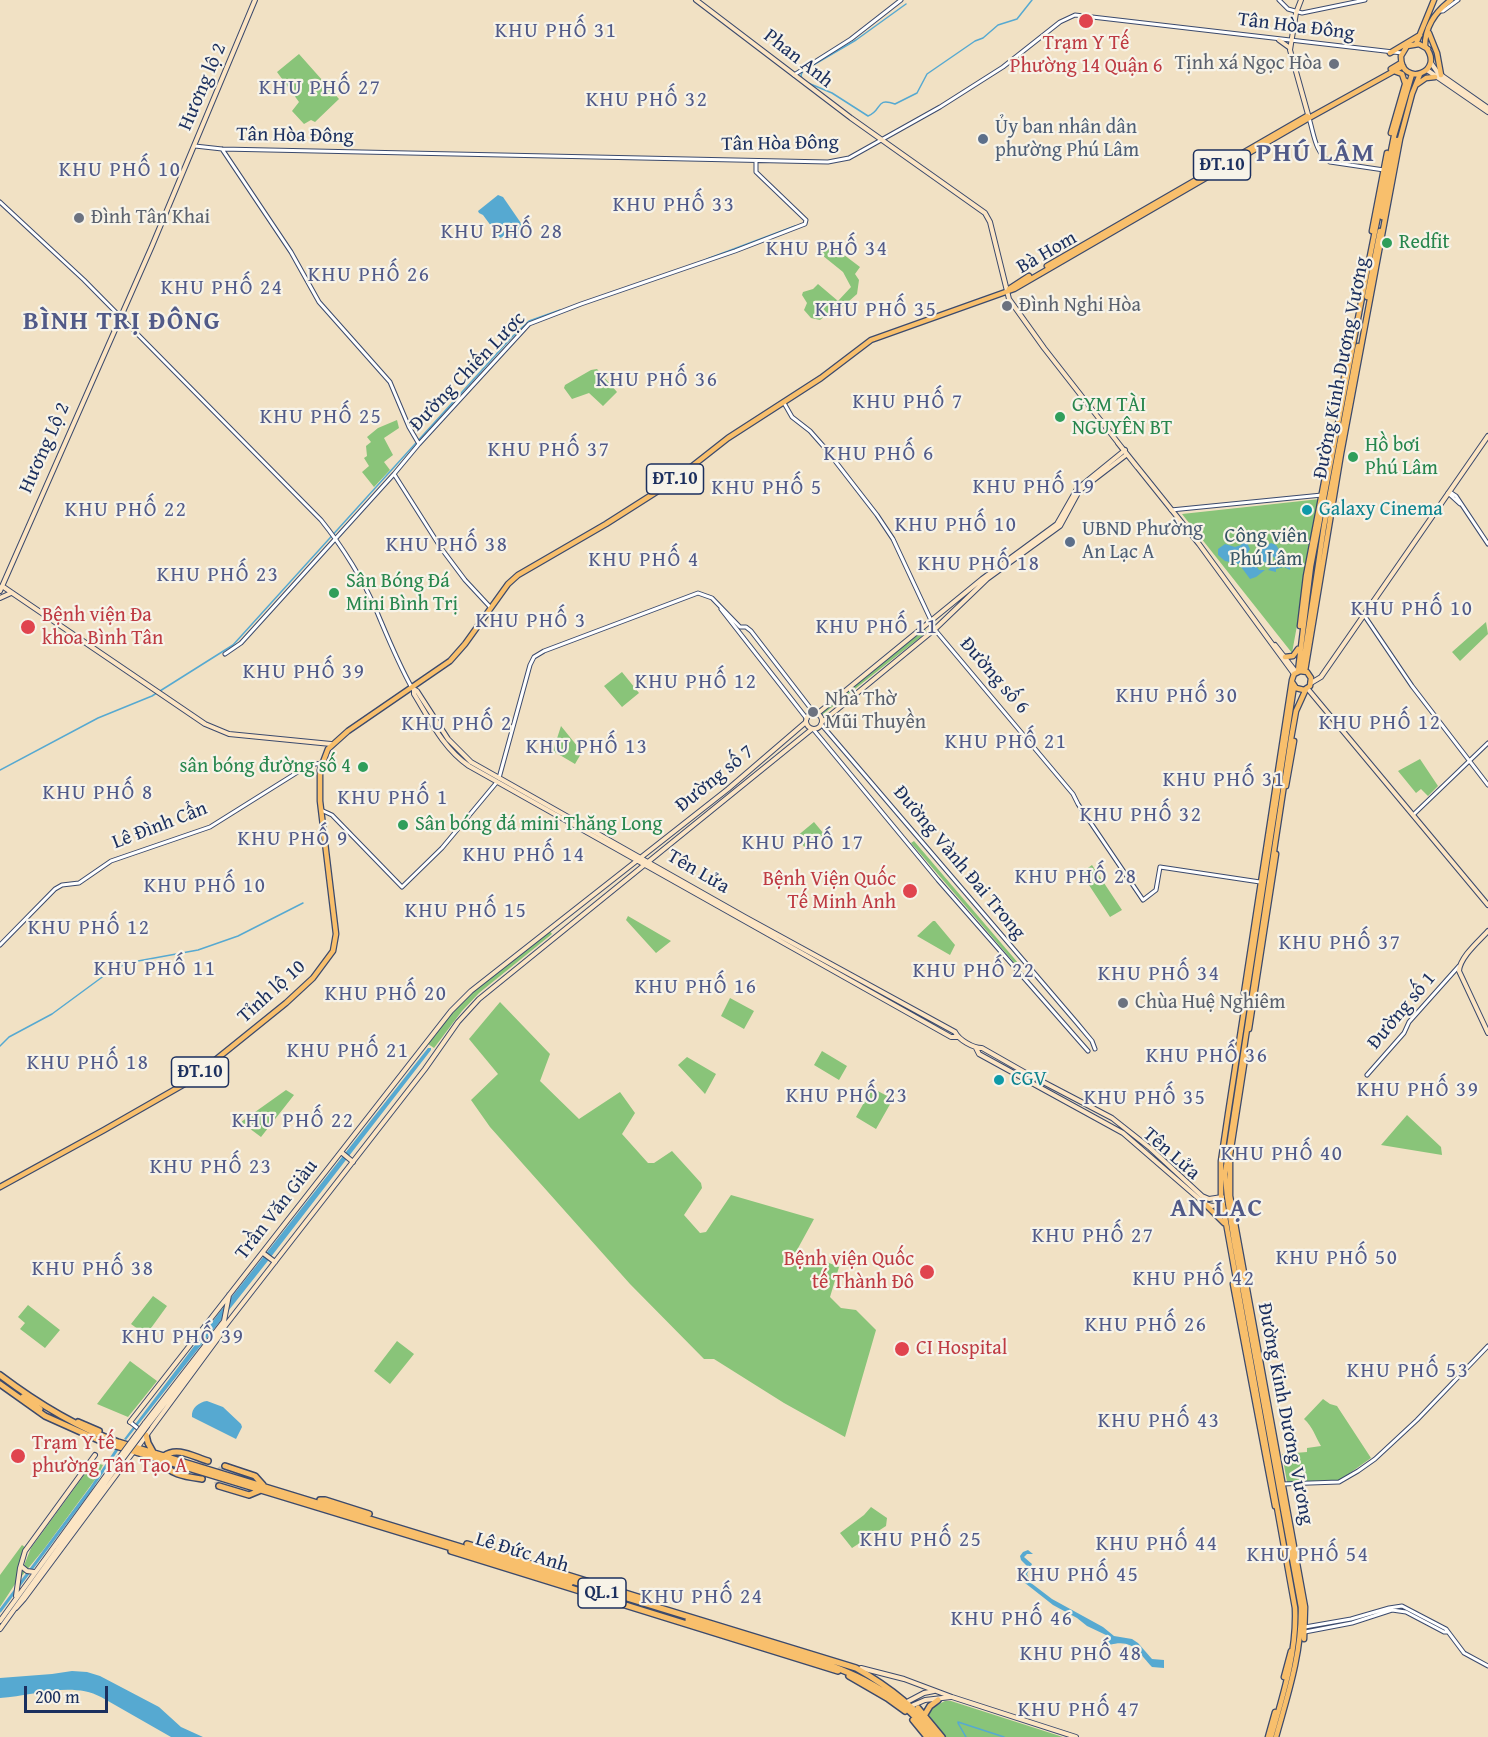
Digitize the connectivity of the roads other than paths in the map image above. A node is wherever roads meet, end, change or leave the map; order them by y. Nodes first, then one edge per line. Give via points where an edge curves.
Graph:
1 (255, 0) edge
2 (696, 0) edge
3 (901, 0) edge
4 (1279, 0) edge
5 (1300, 0) edge
6 (1365, 0) edge
7 (1434, 0) edge
8 (1451, 0) edge
9 (1458, 0) edge
10 (1438, 11) junction
11 (1296, 13) junction
12 (1429, 27) junction
13 (1420, 35) junction
14 (1279, 40) junction
15 (1291, 41) junction
16 (1416, 44) junction
17 (1290, 48) junction
18 (1428, 49) junction
19 (1390, 53) junction
20 (1402, 53) junction
21 (1431, 63) junction
22 (1402, 65) junction
23 (1394, 70) junction
24 (1427, 70) junction
25 (1414, 74) junction
26 (795, 75) junction
27 (1441, 75) junction
28 (1435, 77) junction
29 (1405, 84) junction
30 (1414, 87) junction
31 (1488, 108) edge
32 (1488, 112) edge
33 (1309, 117) junction
34 (882, 140) junction
35 (195, 146) junction
36 (222, 149) junction
37 (756, 161) junction
38 (1389, 171) junction
39 (0, 202) edge
40 (1007, 291) junction
41 (120, 318) junction
42 (784, 403) junction
43 (1488, 436) edge
44 (419, 444) junction
45 (1125, 452) junction
46 (394, 474) junction
47 (1449, 493) junction
48 (1323, 494) junction
49 (1171, 510) junction
50 (1323, 518) junction
51 (335, 538) junction
52 (1488, 544) edge
53 (1, 587) edge
54 (11, 593) junction
55 (0, 598) edge
56 (490, 608) junction
57 (1364, 614) junction
58 (931, 622) junction
59 (738, 628) junction
60 (934, 630) junction
61 (1300, 643) junction
62 (1274, 644) junction
63 (225, 654) dead end
64 (1285, 657) junction
65 (1301, 672) junction
66 (1321, 676) junction
67 (407, 679) junction
68 (420, 682) junction
69 (1311, 682) junction
70 (1293, 684) junction
71 (1307, 688) junction
72 (413, 689) junction
73 (816, 714) junction
74 (806, 721) junction
75 (822, 723) junction
76 (812, 729) junction
77 (1488, 743) edge
78 (331, 744) junction
79 (1468, 762) junction
80 (322, 763) junction
81 (315, 764) junction
82 (320, 771) junction
83 (498, 780) junction
84 (1488, 785) edge
85 (321, 810) junction
86 (1277, 811) junction
87 (1413, 815) junction
88 (652, 849) junction
89 (658, 854) junction
90 (641, 857) junction
91 (635, 861) junction
92 (650, 861) junction
93 (644, 866) junction
94 (627, 867) junction
95 (635, 873) junction
96 (1262, 883) junction
97 (1488, 905) edge
98 (559, 921) junction
99 (566, 928) junction
100 (548, 930) junction
101 (1488, 931) edge
102 (554, 938) junction
103 (0, 945) edge
104 (1256, 953) junction
105 (1459, 966) junction
106 (1248, 1001) junction
107 (1488, 1033) edge
108 (957, 1037) junction
109 (976, 1048) junction
110 (1095, 1049) dead end
111 (1088, 1052) dead end
112 (1367, 1076) dead end
113 (1231, 1114) junction
114 (342, 1153) junction
115 (352, 1161) junction
116 (0, 1187) edge
117 (1227, 1199) junction
118 (1205, 1204) junction
119 (1226, 1225) junction
120 (1234, 1244) junction
121 (1236, 1252) junction
122 (263, 1253) junction
123 (275, 1262) junction
124 (229, 1295) junction
125 (225, 1328) junction
126 (1488, 1346) edge
127 (0, 1375) edge
128 (0, 1382) edge
129 (57, 1418) junction
130 (132, 1423) joint
131 (146, 1435) junction
132 (135, 1450) junction
133 (154, 1453) junction
134 (95, 1455) dead end
135 (164, 1458) junction
136 (172, 1460) junction
137 (208, 1461) dead end
138 (225, 1466) dead end
139 (202, 1479) dead end
140 (1277, 1485) junction
141 (219, 1486) dead end
142 (259, 1487) junction
143 (21, 1567) junction
144 (35, 1572) junction
145 (17, 1603) junction
146 (0, 1620) edge
147 (0, 1629) edge
148 (1305, 1629) junction
149 (1488, 1666) edge
150 (859, 1668) junction
151 (1291, 1672) junction
152 (934, 1691) junction
153 (952, 1697) junction
154 (938, 1700) junction
155 (907, 1705) junction
156 (924, 1716) junction
157 (927, 1737) edge
158 (933, 1737) edge
159 (940, 1737) edge
160 (1076, 1737) edge
161 (1269, 1737) edge
162 (1278, 1737) edge

1 - 35 main road, Hương lộ 2
2 - 26 main road, Phan Anh
3 - 26 street
4 - 11 street
5 - 11 main road
6 - 11 street
7 - 13 main road
8 - 10 main road
9 - 10 street
10 - 12 main road
11 - 15 main road
12 - 18 main road via 1425,44
12 - 27 main road
13 - 16 main road
13 - 19 main road
14 - 15 street, Tân Hòa Đông
14 - 17 main road
14 - 34 street, Tân Hòa Đông via 1072,16 1003,68
15 - 17 main road
15 - 19 street, Tân Hòa Đông
16 - 18 main road
16 - 20 main road via 1407,46
17 - 33 main road
18 - 21 main road
19 - 20 street, Tân Hòa Đông
20 - 22 main road
21 - 24 main road
21 - 27 main road
22 - 23 main road, Bà Hom / ĐT.10
22 - 25 main road
22 - 33 main road, Bà Hom / ĐT.10
23 - 29 main road via 1402,74
23 - 33 main road, Bà Hom / ĐT.10
24 - 25 main road
24 - 28 main road
25 - 29 main road, Đường Kinh Dương Vương
25 - 30 main road, Đường Kinh Dương Vương
25 - 38 main road, Đường Kinh Dương Vương via 1394,136
26 - 34 main road, Phan Anh
27 - 31 main road
28 - 30 main road
28 - 32 main road
29 - 38 main road, Đường Kinh Dương Vương via 1393,123
30 - 38 main road, Đường Kinh Dương Vương
33 - 38 street via 1324,159
33 - 40 main road, Bà Hom / ĐT.10
34 - 37 street, Tân Hòa Đông via 835,162
34 - 40 main road, Phan Anh via 985,213
35 - 36 street, Tân Hòa Đông
35 - 41 main road, Hương lộ 2
36 - 37 street, Tân Hòa Đông
36 - 44 street via 291,252 319,302 390,382
37 - 44 street, Đường Chiến Lược via 756,172 807,222 529,324
38 - 48 main road, Đường Kinh Dương Vương via 1376,219
38 - 50 main road, Đường Kinh Dương Vương
39 - 41 street
40 - 42 main road, ĐT.10 via 871,340
40 - 45 main road, Phan Anh via 1026,324
41 - 51 street via 311,509
41 - 53 main road, Hương Lộ 2
42 - 56 main road, Tỉnh lộ 10 / ĐT.10 via 728,438 672,482 518,575
42 - 58 street, Đường số 6 via 896,543
43 - 47 main road
44 - 46 street, Đường Chiến Lược
45 - 49 main road, Phan Anh
45 - 58 main road via 1077,489 1057,524
45 - 60 main road via 1080,491 1060,526 987,579
46 - 51 street, Đường Chiến Lược
46 - 56 street via 441,548
47 - 52 street
47 - 57 main road
48 - 49 street
48 - 50 main road, Đường Kinh Dương Vương
49 - 62 main road, Phan Anh
50 - 61 main road, Đường Kinh Dương Vương via 1311,566
50 - 65 main road, Đường Kinh Dương Vương
51 - 63 street, Đường Chiến Lược via 241,643
51 - 67 street via 372,601
53 - 54 main road
54 - 55 main road
54 - 78 main road via 204,724 229,734
56 - 68 main road, Tỉnh lộ 10 / ĐT.10 via 460,651
57 - 66 main road
57 - 79 street
58 - 60 street, Đường số 6
58 - 73 main road
59 - 73 street via 751,631
59 - 74 street
59 - 83 street via 707,595 692,594 538,654 529,669
60 - 75 main road
60 - 96 street, Đường số 6 via 1047,761 1143,900 1156,888 1160,867
61 - 64 main road via 1295,654
61 - 65 main road, Đường Kinh Dương Vương
62 - 64 main road
62 - 65 main road
64 - 65 main road
65 - 66 main road
65 - 69 main road
65 - 70 main road, Đường Kinh Dương Vương
66 - 69 main road
67 - 68 street
67 - 72 street
68 - 72 main road, Tỉnh lộ 10 / ĐT.10
69 - 71 main road, Đường Kinh Dương Vương
70 - 71 main road via 1299,690
70 - 86 main road, Đường Kinh Dương Vương
71 - 86 main road, Đường Kinh Dương Vương via 1299,703
71 - 87 main road
72 - 78 main road, Tỉnh lộ 10 / ĐT.10
72 - 83 main road, Tên Lửa via 451,751 469,766
73 - 74 main road
73 - 75 main road
74 - 76 main road
74 - 88 main road, Đường số 7
75 - 76 main road
75 - 110 street, Đường Vành Đai Trong
76 - 89 main road, Đường số 7
76 - 111 street, Đường Vành Đai Trong
77 - 79 street
78 - 80 main road, Tỉnh lộ 10 / ĐT.10
79 - 84 street
79 - 87 street
80 - 81 street, Lê Đình Cẩn
80 - 82 main road, Tỉnh lộ 10 / ĐT.10
81 - 82 main road
81 - 103 street, Lê Đình Cẩn via 210,827 111,861 79,883 55,889
82 - 85 main road, Tỉnh lộ 10 / ĐT.10
83 - 85 street via 443,847 402,887 332,815
83 - 90 main road, Tên Lửa
83 - 91 main road, Tên Lửa
85 - 116 main road, Tỉnh lộ 10 / ĐT.10 via 336,934 333,951 313,978 184,1084
86 - 96 main road, Đường Kinh Dương Vương
86 - 104 main road, Đường Kinh Dương Vương via 1279,824
87 - 97 main road
88 - 89 main road via 652,854
88 - 90 main road, Đường số 7
89 - 92 main road, Đường số 7
90 - 91 main road, Trần Văn Giàu
90 - 92 main road, Tên Lửa
91 - 93 main road, Tên Lửa
91 - 94 main road, Trần Văn Giàu
92 - 93 main road, Trần Văn Giàu
92 - 108 main road, Tên Lửa via 955,1032
93 - 95 main road, Trần Văn Giàu
93 - 108 main road, Tên Lửa
94 - 95 main road via 633,867
94 - 98 main road, Trần Văn Giàu
95 - 99 main road, Trần Văn Giàu
96 - 104 main road, Đường Kinh Dương Vương
98 - 99 main road via 560,927
98 - 100 main road, Trần Văn Giàu
99 - 102 main road, Trần Văn Giàu
100 - 102 main road via 554,930
100 - 114 main road, Trần Văn Giàu via 451,1011
101 - 105 main road
102 - 115 main road, Trần Văn Giàu via 466,1012
104 - 106 main road, Đường Kinh Dương Vương
105 - 107 main road
105 - 112 street, Đường số 1
106 - 113 main road, Đường Kinh Dương Vương via 1248,1031
106 - 113 main road, Đường Kinh Dương Vương via 1229,1096
108 - 109 main road, Tên Lửa
109 - 117 main road, Tên Lửa via 1112,1118 1204,1198
109 - 118 main road, Tên Lửa via 979,1054 1123,1133
113 - 117 main road, Đường Kinh Dương Vương
113 - 117 main road, Đường Kinh Dương Vương via 1221,1161 1221,1191
114 - 115 main road
114 - 122 main road, Trần Văn Giàu
115 - 123 main road, Trần Văn Giàu
117 - 118 main road, Tên Lửa via 1212,1206
117 - 119 main road, Đường Kinh Dương Vương
117 - 120 main road, Đường Kinh Dương Vương
118 - 119 main road
119 - 120 main road, Đường Kinh Dương Vương
120 - 121 main road, Đường Kinh Dương Vương
120 - 121 main road, Đường Kinh Dương Vương
121 - 140 main road, Đường Kinh Dương Vương
121 - 140 main road, Đường Kinh Dương Vương via 1231,1265 1234,1286
122 - 123 main road
122 - 124 main road, Trần Văn Giàu
123 - 125 main road, Trần Văn Giàu
124 - 130 main road, Trần Văn Giàu
124 - 144 main road, bridge via 224,1321
125 - 131 main road, Trần Văn Giàu
125 - 145 main road, bridge
126 - 140 street via 1417,1420 1358,1472 1339,1482
127 - 129 highway, Lê Đức Anh / QL.1
128 - 129 highway, Lê Đức Anh / QL.1
129 - 132 highway, Lê Đức Anh / QL.1 via 95,1438
130 - 131 street, bridge
131 - 132 main road, Trần Văn Giàu
131 - 133 highway
132 - 133 highway, Lê Đức Anh / QL.1
132 - 135 highway, Lê Đức Anh / QL.1
132 - 145 main road, Trần Văn Giàu via 24,1599
133 - 135 highway, Lê Đức Anh / QL.1
134 - 143 main road via 33,1539
135 - 136 highway, Lê Đức Anh / QL.1
135 - 137 highway via 177,1451
135 - 139 highway via 164,1466 169,1470
136 - 142 highway, Lê Đức Anh / QL.1 via 183,1458 217,1468 252,1479
136 - 142 highway, Lê Đức Anh / QL.1 via 179,1468 248,1490
138 - 142 highway via 255,1476
140 - 148 main road, Đường Kinh Dương Vương via 1305,1607
140 - 151 main road, Đường Kinh Dương Vương via 1293,1608
140 - 151 main road, Đường Kinh Dương Vương via 1301,1607 1299,1650
141 - 142 highway via 249,1495
142 - 150 highway, Lê Đức Anh / QL.1 via 327,1503
142 - 155 highway, Lê Đức Anh / QL.1 via 293,1502 836,1670
143 - 144 main road
143 - 145 main road
144 - 145 main road
145 - 146 main road
145 - 147 main road, Trần Văn Giàu
148 - 149 street via 1352,1623 1392,1610 1406,1612 1447,1632 1464,1653
148 - 151 main road, Đường Kinh Dương Vương
150 - 152 main road
150 - 155 highway, Lê Đức Anh / QL.1
151 - 161 main road, Đường Kinh Dương Vương
151 - 162 main road, Đường Kinh Dương Vương
152 - 153 main road
152 - 155 main road
153 - 154 main road
153 - 160 main road
154 - 155 main road
154 - 156 highway
155 - 156 highway, Lê Đức Anh / QL.1
155 - 157 highway, Lê Đức Anh / QL.1
155 - 158 highway, Lê Đức Anh / QL.1
156 - 159 highway, Lê Đức Anh / QL.1

